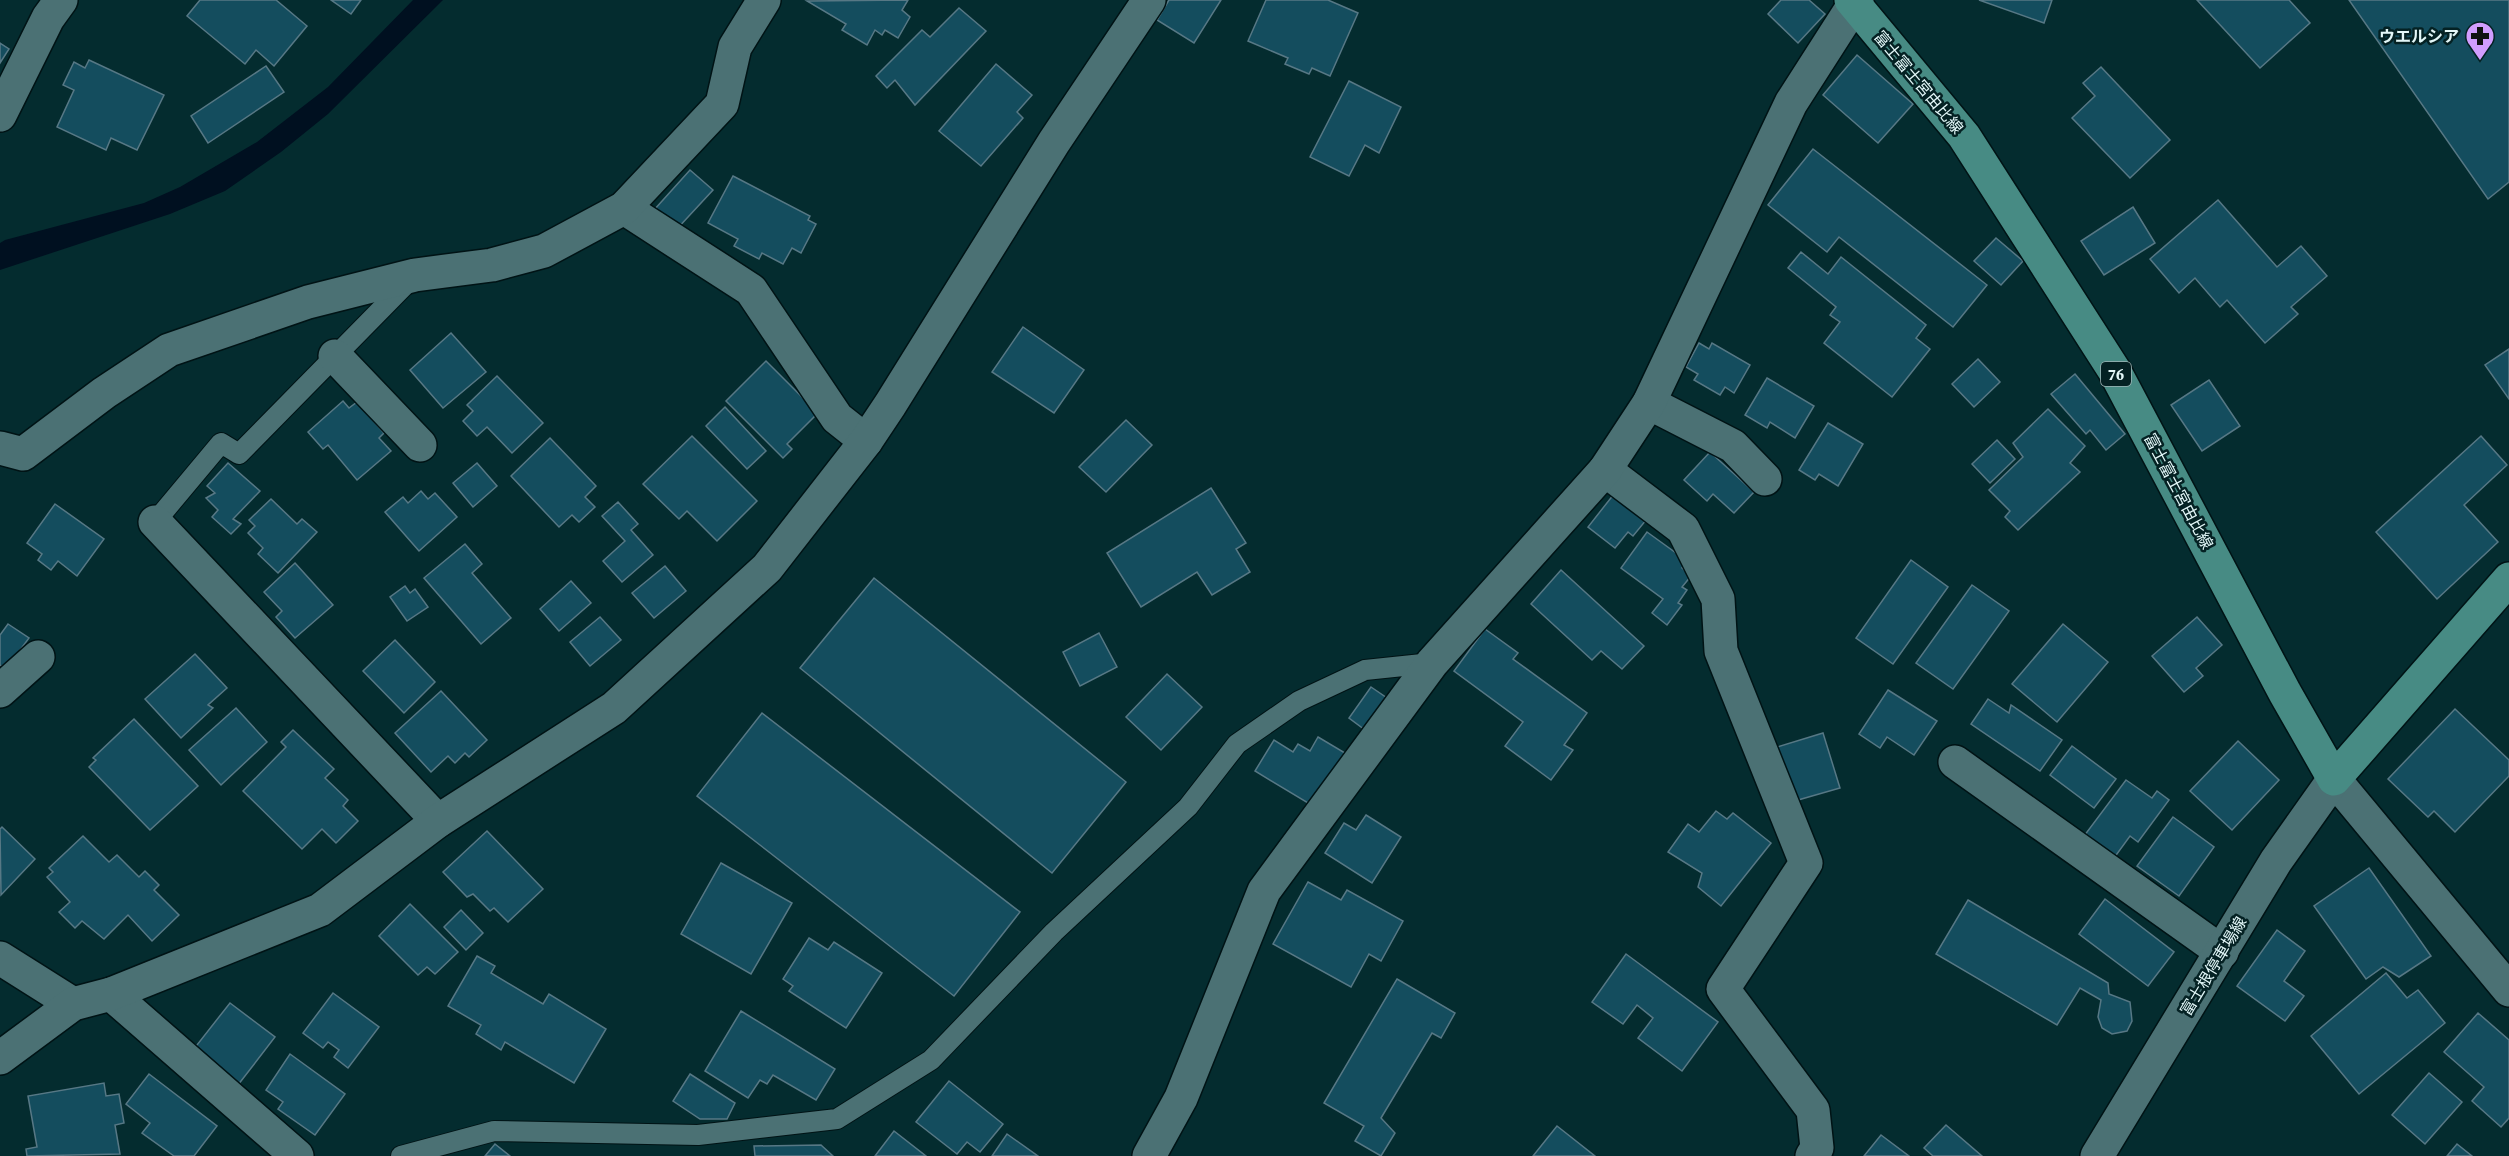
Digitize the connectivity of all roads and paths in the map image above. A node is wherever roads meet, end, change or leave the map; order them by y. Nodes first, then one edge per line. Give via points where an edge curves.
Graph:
1 (61, 0) edge
2 (764, 0) edge
3 (1149, 0) edge
4 (1854, 1) edge
5 (0, 115) edge
6 (624, 208) junction
7 (415, 275) junction
8 (335, 356) junction
9 (1649, 403) junction
10 (866, 441) junction
11 (420, 445) dead end
12 (0, 448) edge
13 (1605, 470) junction
14 (1765, 479) dead end
15 (155, 522) joint
16 (2509, 579) edge
17 (38, 657) dead end
18 (1432, 663) junction
19 (0, 691) edge
20 (1955, 762) dead end
21 (2334, 779) junction
22 (438, 821) junction
23 (2222, 952) junction
24 (0, 958) edge
25 (2509, 990) edge
26 (111, 994) junction
27 (73, 1004) junction
28 (0, 1058) edge
29 (297, 1156) edge
30 (401, 1156) edge
31 (1149, 1156) edge
32 (1812, 1156) edge
33 (2097, 1156) edge

1 - 5 street via 48,18
2 - 6 street via 735,47 722,104
3 - 10 street via 1054,142
4 - 9 street via 1791,103
4 - 21 main road, 富士富士宮由比線 / 76 via 1964,136 2107,359
6 - 7 street via 544,251 492,265
6 - 10 street via 751,290 837,417
7 - 8 lane
7 - 12 street via 308,302 168,350 23,454
8 - 11 street
8 - 15 lane via 239,454 221,443
9 - 13 street
9 - 14 street via 1733,446
10 - 22 street via 767,568 614,708
13 - 18 street
13 - 32 street via 1683,529 1718,598 1721,651 1806,863 1723,989 1813,1110 1817,1148
15 - 22 street
16 - 21 main road
17 - 19 street
18 - 30 lane via 1365,670 1299,700 1237,744 1188,807 1054,932 931,1060 837,1119 698,1136 494,1131
18 - 31 street via 1264,891 1181,1098
20 - 23 street
21 - 23 street, 富士根停車場線 via 2276,861
21 - 25 street
22 - 26 street via 320,910
23 - 33 street, 富士根停車場線
24 - 27 street
26 - 27 street
26 - 29 street
27 - 28 street

